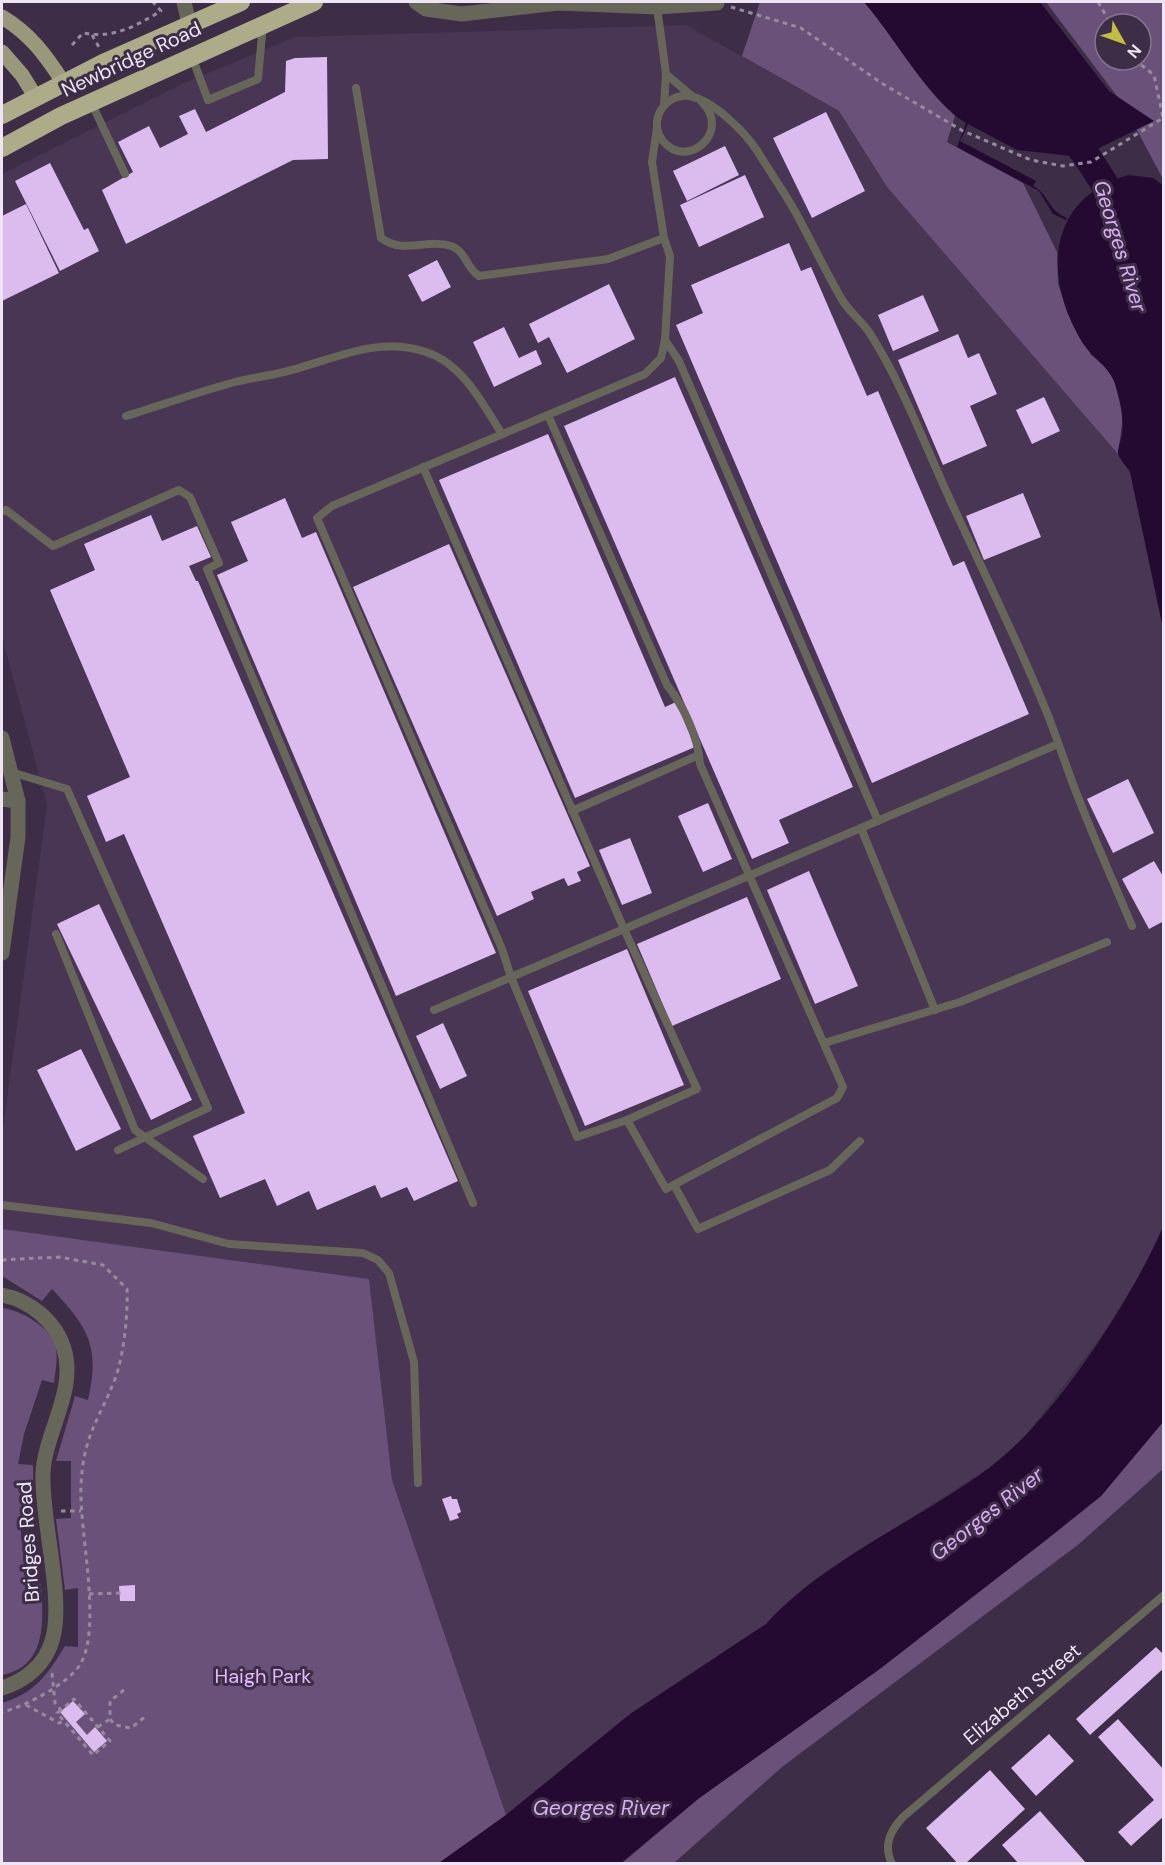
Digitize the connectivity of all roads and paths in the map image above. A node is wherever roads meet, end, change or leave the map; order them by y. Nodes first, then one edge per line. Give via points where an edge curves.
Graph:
1 (153, 2) edge
2 (184, 2) edge
3 (242, 2) edge
4 (314, 2) edge
5 (416, 2) edge
6 (557, 2) edge
7 (717, 3) edge
8 (657, 7) junction
9 (2, 17) edge
10 (189, 24) junction
11 (263, 24) junction
12 (92, 35) junction
13 (72, 45) dead end
14 (101, 51) dead end
15 (2, 52) edge
16 (191, 56) junction
17 (1150, 72) edge
18 (666, 74) junction
19 (63, 82) junction
20 (356, 88) dead end
21 (35, 96) junction
22 (697, 99) junction
23 (91, 102) junction
24 (664, 105) junction
25 (2, 115) edge
26 (56, 119) junction
27 (657, 127) junction
28 (2, 148) edge
29 (125, 174) dead end
30 (664, 238) junction
31 (665, 340) junction
32 (548, 415) junction
33 (126, 416) dead end
34 (502, 434) junction
35 (423, 467) junction
36 (2, 511) edge
37 (2, 738) edge
38 (1058, 744) junction
39 (699, 756) junction
40 (11, 772) junction
41 (2, 799) edge
42 (18, 801) junction
43 (572, 811) junction
44 (878, 821) junction
45 (861, 828) junction
46 (750, 875) junction
47 (1132, 926) dead end
48 (624, 929) junction
49 (56, 934) dead end
50 (1107, 942) dead end
51 (2, 953) edge
52 (511, 977) junction
53 (434, 1010) dead end
54 (935, 1010) junction
55 (824, 1043) junction
56 (627, 1120) junction
57 (146, 1137) junction
58 (860, 1140) dead end
59 (117, 1150) dead end
60 (203, 1179) dead end
61 (674, 1185) junction
62 (473, 1203) dead end
63 (2, 1205) edge
64 (2, 1260) edge
65 (2, 1295) edge
66 (418, 1483) dead end
67 (82, 1511) junction
68 (44, 1512) junction
69 (122, 1593) dead end
70 (89, 1594) junction
71 (1164, 1595) edge
72 (51, 1671) dead end
73 (53, 1687) junction
74 (2, 1688) edge
75 (124, 1690) dead end
76 (26, 1705) junction
77 (61, 1710) junction
78 (2, 1712) edge
79 (146, 1716) dead end
80 (110, 1719) junction
81 (64, 1721) junction
82 (98, 1727) junction
83 (892, 1863) edge

1 - 12 path via 161,11 140,23 112,35
2 - 10 street
3 - 10 highway, Newbridge Road
4 - 11 highway, Newbridge Road
5 - 6 street via 426,9 462,14
6 - 8 street
7 - 8 street
7 - 17 path via 801,28 883,84 963,131 1030,160 1063,166 1091,162 1163,118
8 - 18 lane
9 - 19 main road via 36,43
10 - 19 highway, Newbridge Road
11 - 16 highway, Newbridge Road
11 - 16 lane via 258,79 208,100
12 - 13 path via 83,33
12 - 14 path
15 - 21 main road
16 - 23 highway, Newbridge Road
18 - 22 lane
18 - 24 lane
19 - 21 highway, Newbridge Road
19 - 26 highway via 66,100
20 - 30 lane via 381,238 390,244 453,246 463,253 469,270 479,276 608,259
21 - 25 highway, Newbridge Road
21 - 26 highway
22 - 24 lane via 678,97
22 - 27 lane via 706,106 712,120 710,136 699,147 692,151 676,150 663,142
22 - 38 lane via 749,138 795,212 842,301 869,331 1045,707
23 - 26 highway, Newbridge Road
23 - 29 lane
24 - 27 lane
26 - 28 highway, Newbridge Road
27 - 30 lane via 652,162
30 - 31 lane via 670,256
31 - 32 lane via 661,358 645,374
31 - 44 lane via 679,361
32 - 34 lane
32 - 39 lane via 667,684 679,700 699,746
33 - 34 lane via 236,382 350,352 393,345 427,352 455,369
34 - 35 lane
35 - 43 lane
35 - 52 lane via 332,506 317,518
36 - 62 lane via 6,510 53,546 179,490 190,497 219,563 207,569
37 - 40 street
38 - 44 lane
38 - 47 lane
39 - 43 lane
39 - 46 lane
40 - 42 street
40 - 57 lane via 67,789 208,1108
41 - 42 street
42 - 51 street via 18,837
43 - 48 lane
44 - 45 lane
45 - 46 lane
45 - 54 lane
46 - 48 lane
46 - 55 lane
48 - 52 lane
48 - 56 lane via 697,1089
49 - 57 lane via 135,1130
50 - 54 lane
52 - 53 lane
52 - 56 lane via 577,1137
54 - 55 lane
55 - 61 lane via 843,1087 837,1098
56 - 61 lane via 666,1189
57 - 59 lane
57 - 60 lane
58 - 61 lane via 830,1170 698,1229
63 - 66 lane via 151,1223 230,1244 363,1253 378,1260 389,1273 414,1362
64 - 67 path via 59,1257 103,1265 127,1289 128,1317 116,1377 90,1430 82,1457
65 - 68 street, Bridges Road via 44,1316 65,1350 65,1386 45,1458
67 - 68 path
67 - 70 path
68 - 74 street, Bridges Road via 54,1589 53,1637 41,1663 18,1682
69 - 70 path
70 - 73 path via 87,1645 82,1662 75,1672
71 - 83 lane, Elizabeth Street via 903,1817 889,1835 887,1848
72 - 73 path
73 - 76 path
73 - 77 path via 55,1703
75 - 80 path via 110,1701
76 - 78 path
76 - 81 path via 59,1723
77 - 81 path via 57,1713
77 - 82 path via 74,1699
79 - 80 path via 131,1728 115,1725
80 - 82 path
81 - 82 path via 93,1755 110,1741

